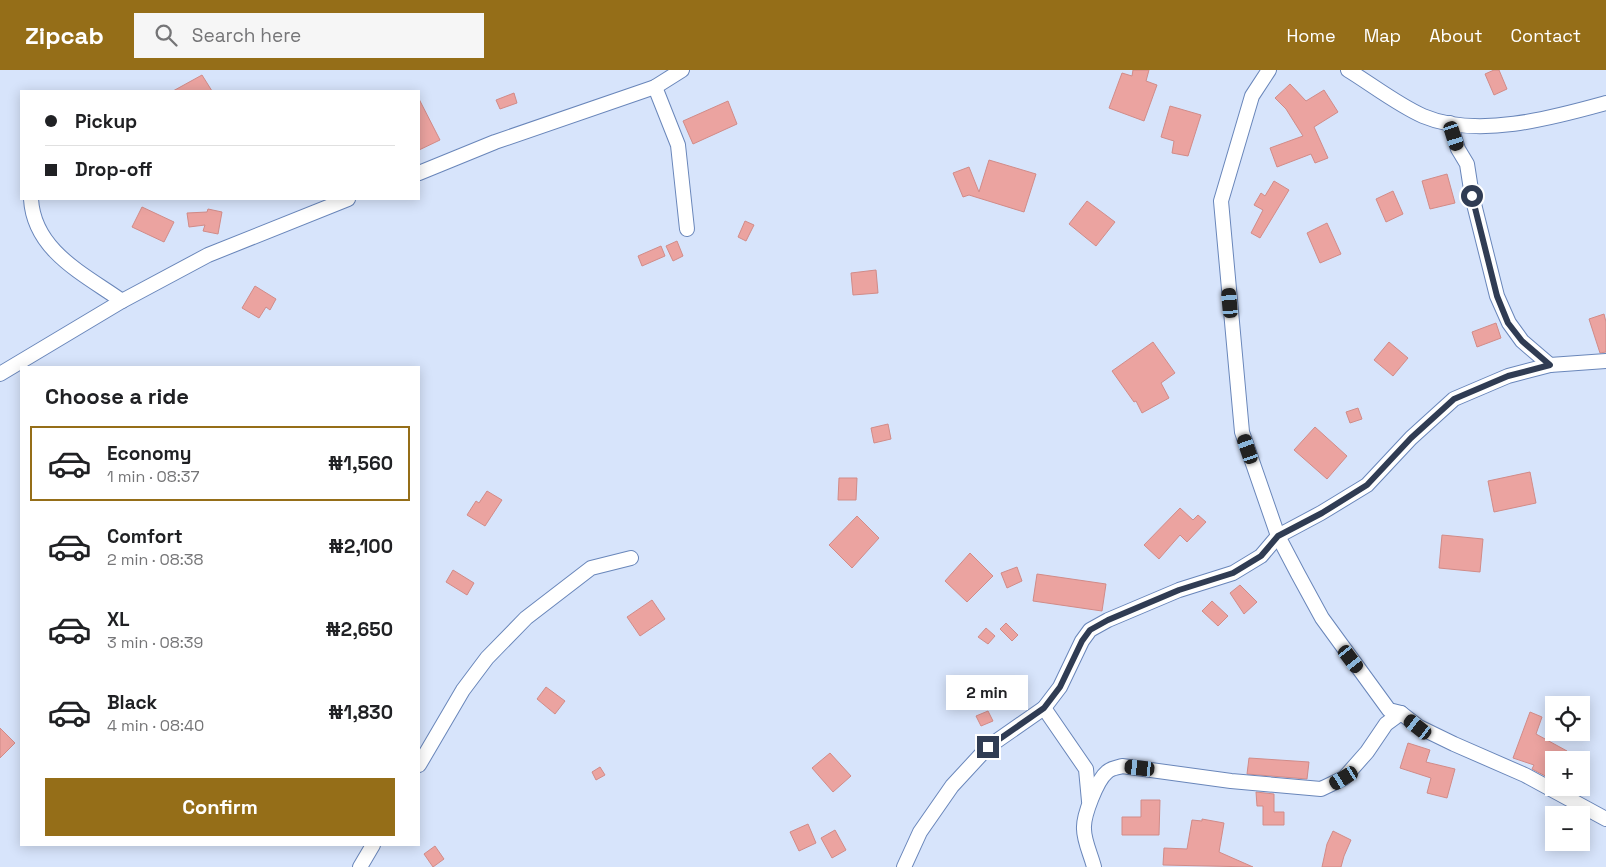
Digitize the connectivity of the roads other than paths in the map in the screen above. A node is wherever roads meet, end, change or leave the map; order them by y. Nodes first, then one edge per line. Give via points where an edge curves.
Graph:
1 (682, 70) edge
2 (1269, 70) edge
3 (1348, 70) edge
4 (655, 87) junction
5 (1606, 103) edge
6 (1450, 124) junction
7 (420, 173) edge
8 (31, 200) edge
9 (346, 200) edge
10 (686, 229) dead end
11 (122, 301) junction
12 (1606, 361) edge
13 (1550, 365) junction
14 (0, 374) edge
15 (1278, 536) junction
16 (631, 558) dead end
17 (1044, 708) junction
18 (1400, 713) junction
19 (420, 763) edge
20 (1090, 807) junction
21 (1606, 819) edge
22 (372, 846) edge
23 (360, 867) edge
24 (904, 867) edge
25 (1094, 867) edge

1 - 4 street
2 - 15 street via 1252,96 1221,201 1242,432
3 - 6 street via 1423,116
4 - 7 street via 496,142
4 - 10 street via 678,145
5 - 6 street via 1518,122 1470,127
6 - 13 street via 1467,164 1497,296 1508,323 1522,341
8 - 11 street via 40,234 54,252
9 - 11 street via 208,255
11 - 14 street
12 - 13 street
13 - 15 street via 1508,376 1454,399 1367,485
15 - 17 street via 1261,556 1233,573 1179,590 1090,630 1060,687
15 - 18 street via 1322,618 1389,710
16 - 19 street via 591,568 526,618 487,658 468,684
17 - 20 street via 1086,770
17 - 24 street via 988,747 952,786 920,832
18 - 20 street via 1386,724 1344,778 1331,786 1310,789 1122,766 1102,777
18 - 21 street via 1418,727 1525,775
20 - 25 street via 1084,832
22 - 23 street

